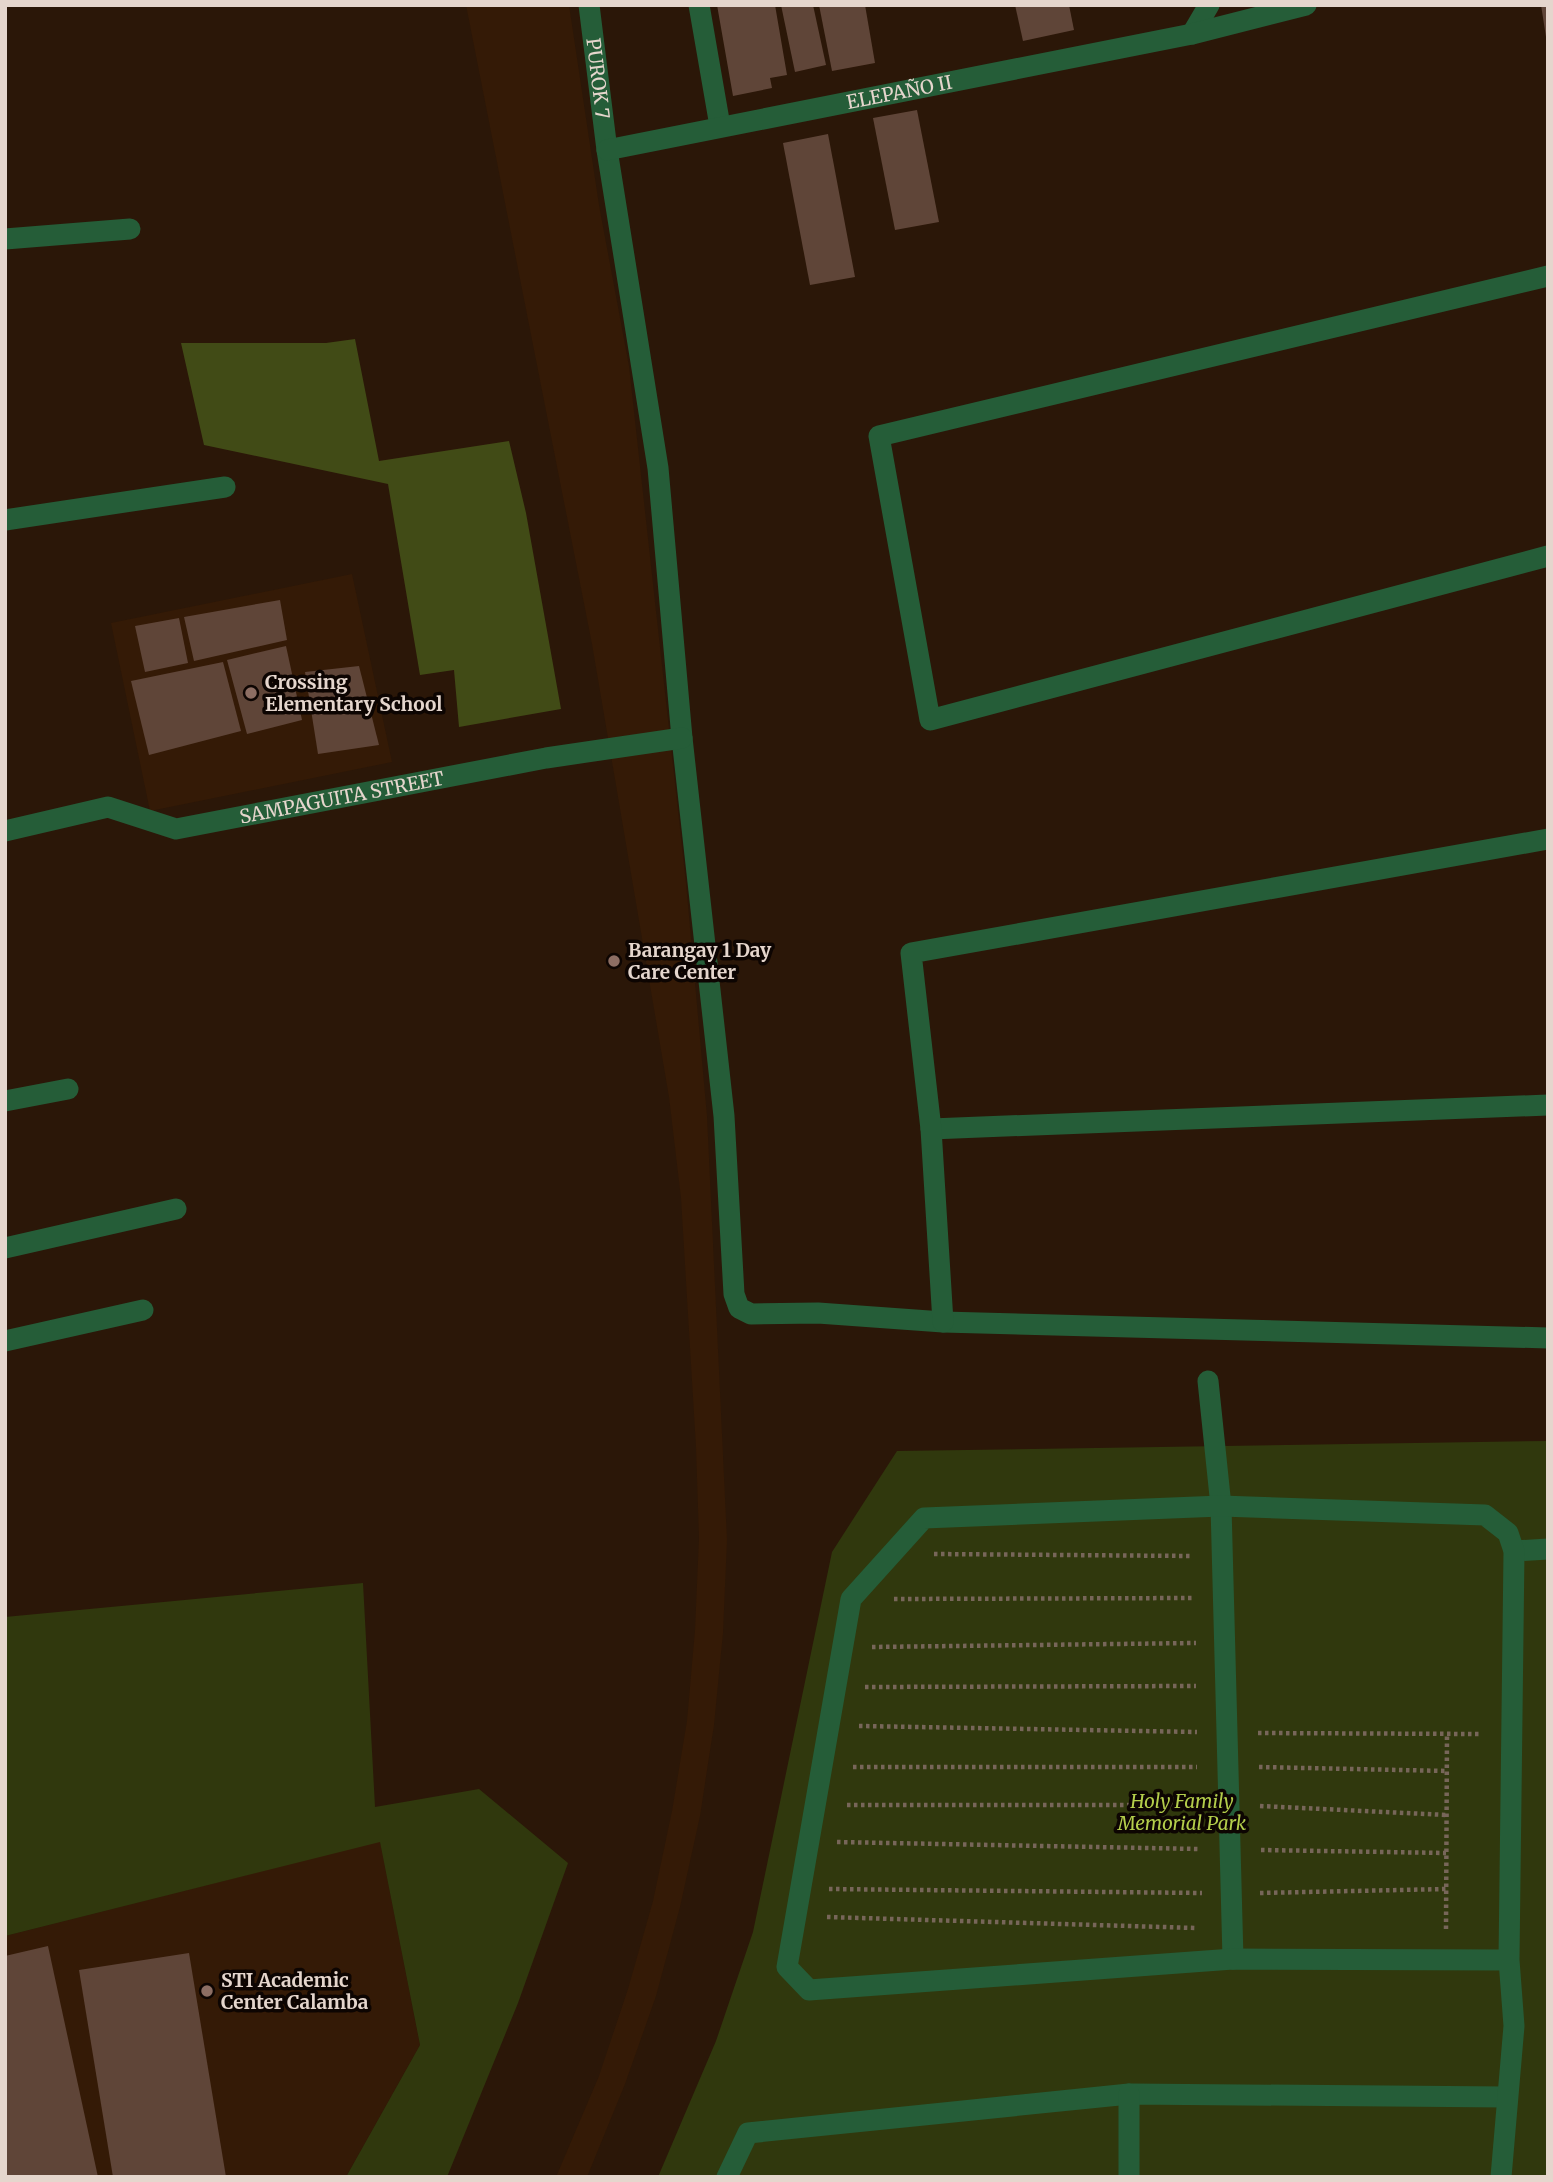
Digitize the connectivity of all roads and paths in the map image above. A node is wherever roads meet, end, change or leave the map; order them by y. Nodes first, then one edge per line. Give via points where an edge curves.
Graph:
1 (589, 5) edge
2 (699, 5) edge
3 (1209, 5) edge
4 (1306, 5) edge
5 (1192, 34) junction
6 (720, 126) junction
7 (607, 150) junction
8 (130, 229) dead end
9 (5, 240) edge
10 (1548, 276) edge
11 (225, 487) dead end
12 (5, 520) edge
13 (1548, 556) edge
14 (682, 738) junction
15 (5, 831) edge
16 (1548, 839) edge
17 (68, 1089) dead end
18 (5, 1101) edge
19 (1548, 1105) edge
20 (931, 1129) junction
21 (176, 1209) dead end
22 (5, 1248) edge
23 (143, 1310) dead end
24 (943, 1322) junction
25 (1548, 1338) edge
26 (5, 1341) edge
27 (1208, 1381) dead end
28 (1220, 1506) junction
29 (1548, 1549) edge
30 (1514, 1550) junction
31 (892, 1554) junction
32 (1222, 1556) junction
33 (1223, 1598) junction
34 (851, 1599) junction
35 (1224, 1643) junction
36 (843, 1647) junction
37 (1226, 1686) junction
38 (836, 1687) junction
39 (830, 1726) junction
40 (1227, 1732) junction
41 (1447, 1734) junction
42 (1512, 1735) junction
43 (824, 1767) junction
44 (1228, 1767) junction
45 (1447, 1771) junction
46 (1229, 1804) junction
47 (814, 1805) junction
48 (1447, 1815) junction
49 (808, 1841) junction
50 (1230, 1850) junction
51 (1446, 1853) junction
52 (800, 1889) junction
53 (1446, 1889) junction
54 (1231, 1894) junction
55 (795, 1916) junction
56 (1232, 1929) junction
57 (1433, 1930) dead end
58 (1233, 1959) junction
59 (1509, 1960) junction
60 (1129, 2094) junction
61 (1506, 2097) junction
62 (727, 2177) edge
63 (1129, 2177) edge
64 (1501, 2177) edge

1 - 7 street, PUROK 7
2 - 6 street
3 - 5 street
4 - 5 street, ELEPAÑO II
5 - 6 street, ELEPAÑO II
6 - 7 street, ELEPAÑO II
7 - 14 street, PUROK 7 via 658,468
8 - 9 street
10 - 13 street via 879,436 930,720
11 - 12 street
14 - 15 street, SAMPAGUITA STREET via 546,758 176,830 108,807
14 - 24 street, PUROK 7 via 724,1116 734,1294 739,1308 751,1314 818,1313
16 - 20 street via 911,953
17 - 18 street
19 - 20 street
20 - 24 street
21 - 22 street
23 - 26 street
24 - 25 street
27 - 28 street
28 - 30 street via 1485,1515 1508,1533
28 - 31 street via 924,1518
28 - 32 street
29 - 30 street
30 - 42 street
31 - 32 path
31 - 34 street
32 - 33 street
33 - 34 path
33 - 35 street
34 - 36 street
35 - 36 path
35 - 37 street
36 - 38 street
37 - 38 path
37 - 40 street
38 - 39 street
39 - 40 path
39 - 43 street
40 - 41 path
40 - 44 street
41 - 42 path
41 - 45 path
42 - 59 street
43 - 44 path
43 - 47 street
44 - 45 path
44 - 46 street
45 - 48 path
46 - 47 path
46 - 48 path
46 - 50 street
47 - 49 street
48 - 51 path
49 - 50 path
49 - 52 street
50 - 51 path
50 - 54 street
51 - 53 path
52 - 54 path
52 - 55 street
53 - 54 path
53 - 57 path via 1446,1930
54 - 56 street
55 - 56 path
55 - 58 street via 787,1967 809,1990
56 - 58 street
58 - 59 street
59 - 61 street via 1514,2026
60 - 61 street
60 - 62 street via 748,2133
60 - 63 street
61 - 64 street

